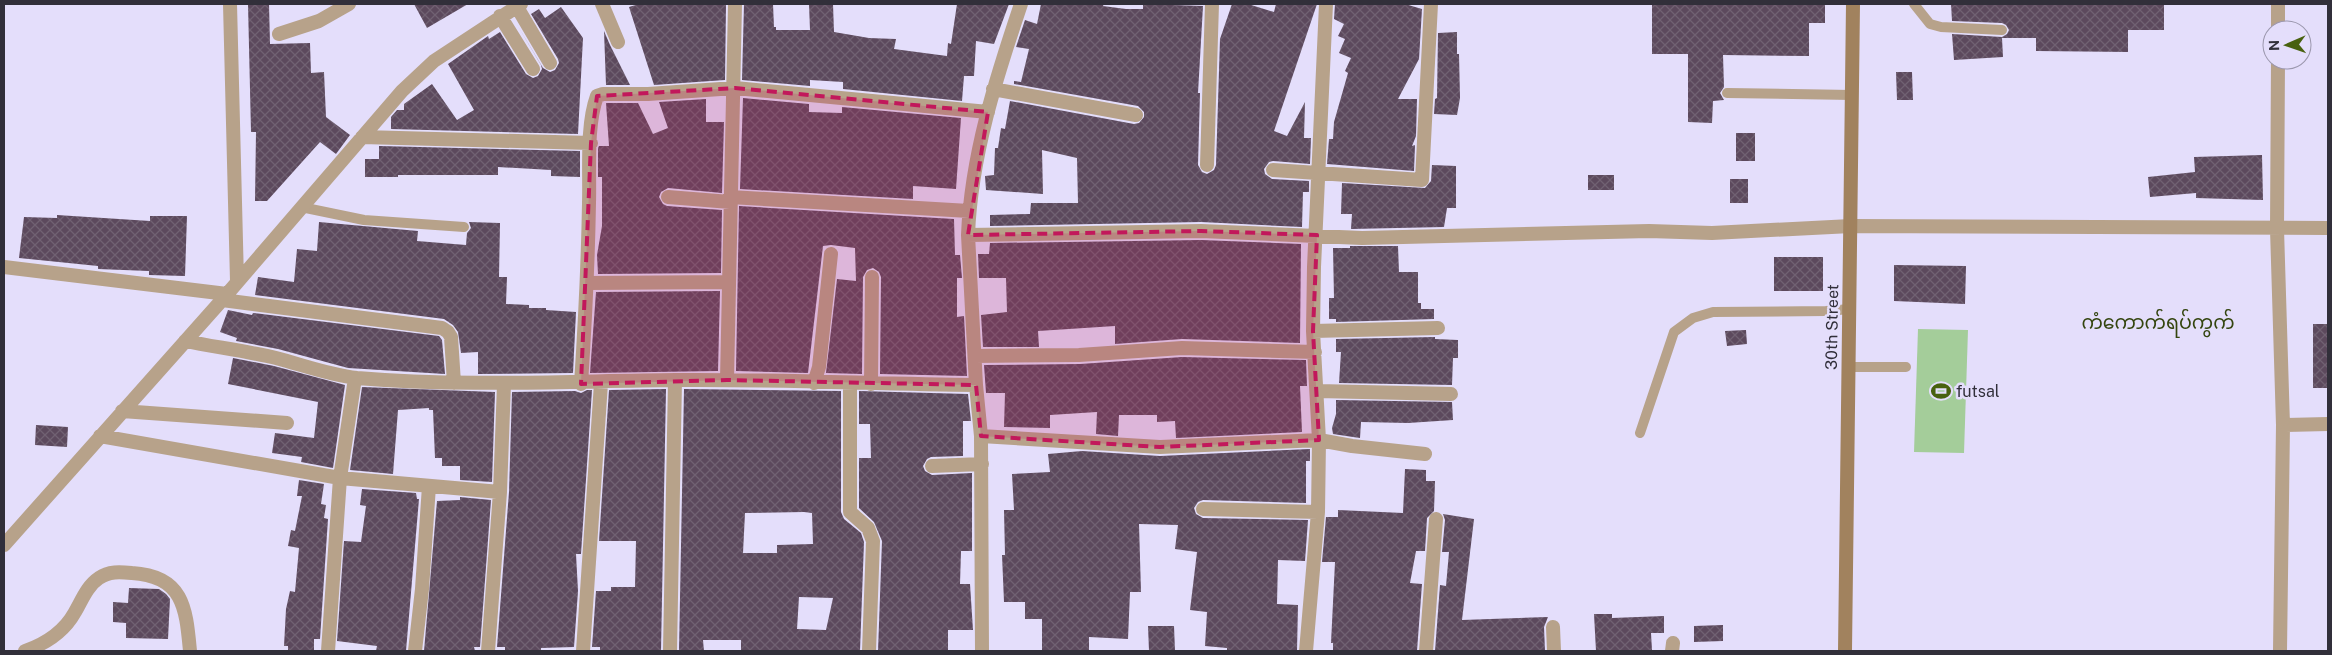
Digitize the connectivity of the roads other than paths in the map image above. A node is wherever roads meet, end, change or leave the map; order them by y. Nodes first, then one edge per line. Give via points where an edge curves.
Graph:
1 (230, 4) edge
2 (349, 4) edge
3 (602, 4) edge
4 (735, 4) edge
5 (1021, 4) edge
6 (1212, 4) edge
7 (1326, 4) edge
8 (1431, 4) edge
9 (1853, 4) edge
10 (1914, 4) edge
11 (2278, 4) edge
12 (519, 5) edge
13 (500, 16) junction
14 (2278, 20) edge
15 (2002, 30) dead end
16 (279, 34) dead end
17 (618, 42) dead end
18 (550, 64) dead end
19 (533, 69) dead end
20 (2278, 70) edge
21 (734, 88) junction
22 (993, 89) junction
23 (1727, 93) dead end
24 (1852, 95) junction
25 (988, 112) junction
26 (1136, 115) dead end
27 (362, 137) junction
28 (591, 143) junction
29 (1207, 165) dead end
30 (1273, 170) dead end
31 (1319, 172) junction
32 (668, 197) dead end
33 (730, 199) junction
34 (300, 207) junction
35 (969, 212) junction
36 (1851, 226) junction
37 (464, 227) dead end
38 (2328, 228) edge
39 (2277, 229) junction
40 (968, 235) junction
41 (1316, 235) junction
42 (831, 254) dead end
43 (4, 268) edge
44 (872, 277) dead end
45 (237, 281) junction
46 (728, 282) junction
47 (588, 284) junction
48 (224, 297) junction
49 (1850, 310) junction
50 (1438, 328) dead end
51 (1314, 331) junction
52 (186, 341) junction
53 (1315, 352) junction
54 (975, 356) junction
55 (1849, 367) junction
56 (1906, 367) dead end
57 (355, 378) junction
58 (675, 380) junction
59 (727, 380) junction
60 (454, 383) junction
61 (601, 383) junction
62 (814, 383) junction
63 (504, 384) junction
64 (582, 384) junction
65 (850, 384) junction
66 (871, 384) junction
67 (976, 385) junction
68 (1318, 391) junction
69 (1452, 394) dead end
70 (122, 411) junction
71 (286, 423) dead end
72 (2328, 424) edge
73 (2283, 425) junction
74 (1640, 433) dead end
75 (100, 436) junction
76 (981, 436) junction
77 (1319, 440) junction
78 (1425, 454) dead end
79 (982, 464) junction
80 (932, 466) dead end
81 (340, 478) junction
82 (429, 486) junction
83 (500, 492) junction
84 (1203, 509) dead end
85 (1318, 512) junction
86 (1436, 519) dead end
87 (4, 545) edge
88 (1553, 627) dead end
89 (25, 651) edge
90 (190, 651) edge
91 (328, 651) edge
92 (415, 651) edge
93 (488, 651) edge
94 (583, 651) edge
95 (670, 651) edge
96 (869, 651) edge
97 (982, 651) edge
98 (1306, 651) edge
99 (1426, 651) edge
100 (1554, 651) edge
101 (1845, 651) edge
102 (2280, 651) edge

1 - 45 street
2 - 16 street via 319,21
3 - 17 street
4 - 21 street
5 - 22 street
6 - 29 street
7 - 31 street
8 - 31 street via 1424,177 1422,180
9 - 24 main road, 30th Street
10 - 15 lane via 1930,24 1941,28
11 - 14 street
12 - 13 street
12 - 18 street
13 - 19 street
13 - 27 street via 434,61 402,91
20 - 39 street
21 - 25 street
21 - 28 street via 597,96
21 - 33 street
22 - 25 street
22 - 26 street
23 - 24 lane
24 - 36 main road, 30th Street
25 - 35 street
27 - 28 street
27 - 34 street
28 - 47 street
30 - 31 street
31 - 41 street
32 - 33 street
33 - 35 street
33 - 46 street
34 - 37 lane via 364,220
34 - 45 street
35 - 40 street
36 - 39 street
36 - 41 street via 1712,233 1649,231 1362,238
36 - 49 main road, 30th Street
38 - 39 street
39 - 73 street
40 - 41 street via 1200,231
40 - 54 street
41 - 51 street
42 - 62 street via 819,367
43 - 48 street
44 - 66 street
45 - 48 street
46 - 47 street
46 - 59 street
47 - 64 street
48 - 52 street
48 - 60 street via 442,328 451,337
49 - 55 main road, 30th Street
49 - 74 lane via 1713,312 1693,318 1674,332
50 - 51 street
51 - 53 street
52 - 57 street via 276,358
52 - 70 street
53 - 54 street via 1182,348 1079,355
53 - 68 street
54 - 67 street
55 - 56 lane
55 - 101 main road, 30th Street
57 - 60 street
57 - 81 street
58 - 59 street
58 - 61 street
58 - 95 street
59 - 62 street
60 - 63 street
61 - 64 street
61 - 94 street
62 - 65 street
63 - 64 street
63 - 83 street
65 - 66 street
65 - 96 street via 850,512 868,528 873,541
66 - 67 street
67 - 76 street
68 - 69 street
68 - 77 street
70 - 71 street
70 - 75 street
72 - 73 street
73 - 102 street
75 - 81 street
75 - 87 street
76 - 77 street via 1160,447
76 - 79 street
77 - 78 street
77 - 85 street
79 - 80 street
79 - 97 street
81 - 82 street
81 - 91 street
82 - 83 street
82 - 92 street
83 - 93 street
84 - 85 street
85 - 98 street
86 - 99 street
88 - 100 street
89 - 90 street via 41,645 60,631 74,615 87,589 98,578 111,572 159,578 176,592 187,624

